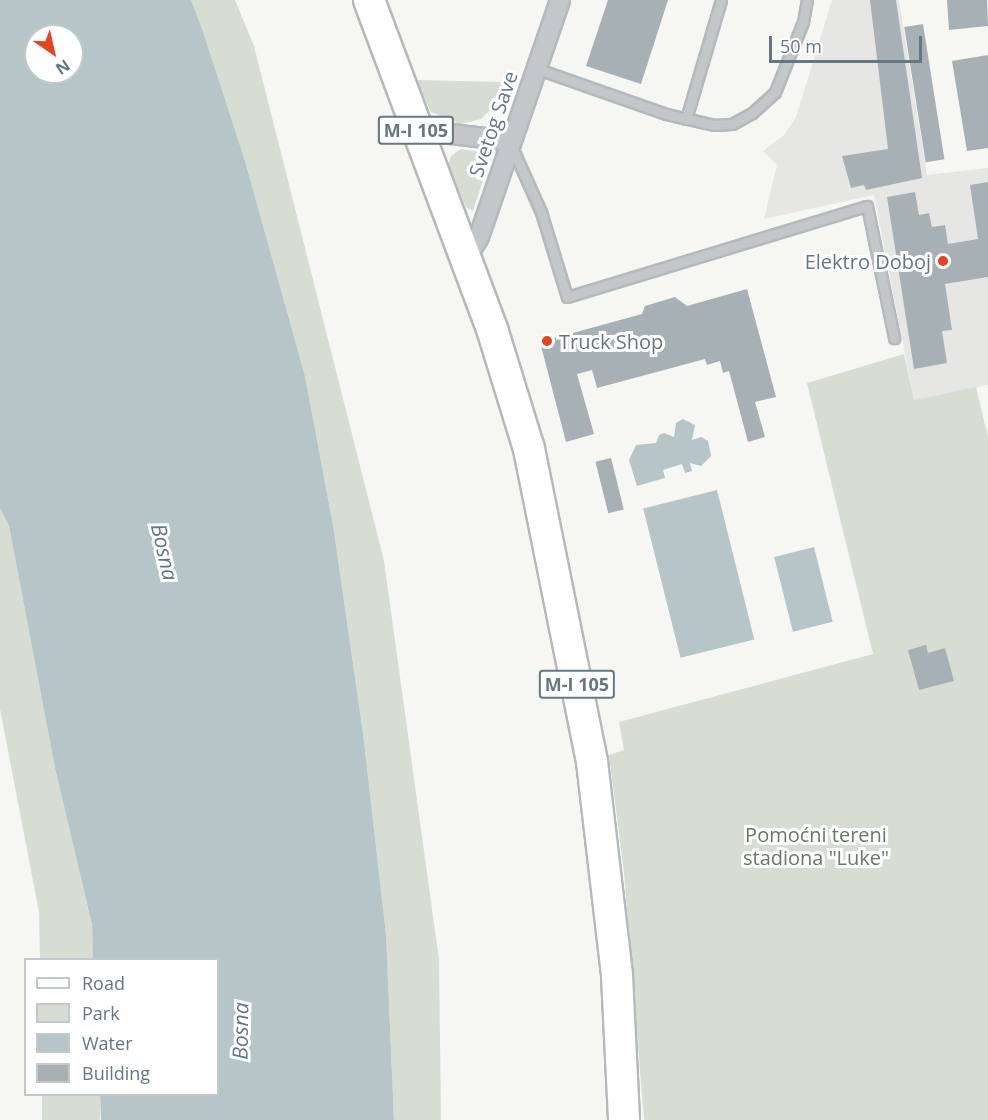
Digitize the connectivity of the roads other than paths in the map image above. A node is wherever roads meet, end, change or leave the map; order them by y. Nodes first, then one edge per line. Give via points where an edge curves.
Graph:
1 (369, 0) edge
2 (560, 0) edge
3 (721, 0) edge
4 (807, 0) edge
5 (535, 68) junction
6 (686, 119) junction
7 (417, 130) junction
8 (510, 141) junction
9 (465, 260) junction
10 (894, 338) dead end
11 (624, 1120) edge

1 - 7 main road, M-I 105
2 - 5 street, Svetog Save
3 - 6 lane
4 - 6 lane via 800,31 775,92 752,113 732,124
5 - 6 lane
5 - 8 street, Svetog Save
7 - 8 street
7 - 9 main road, M-I 105
8 - 9 street, Svetog Save via 480,237
8 - 10 lane via 542,212 567,297 867,207
9 - 11 main road, M-I 105 via 493,332 529,449 592,762 617,976

